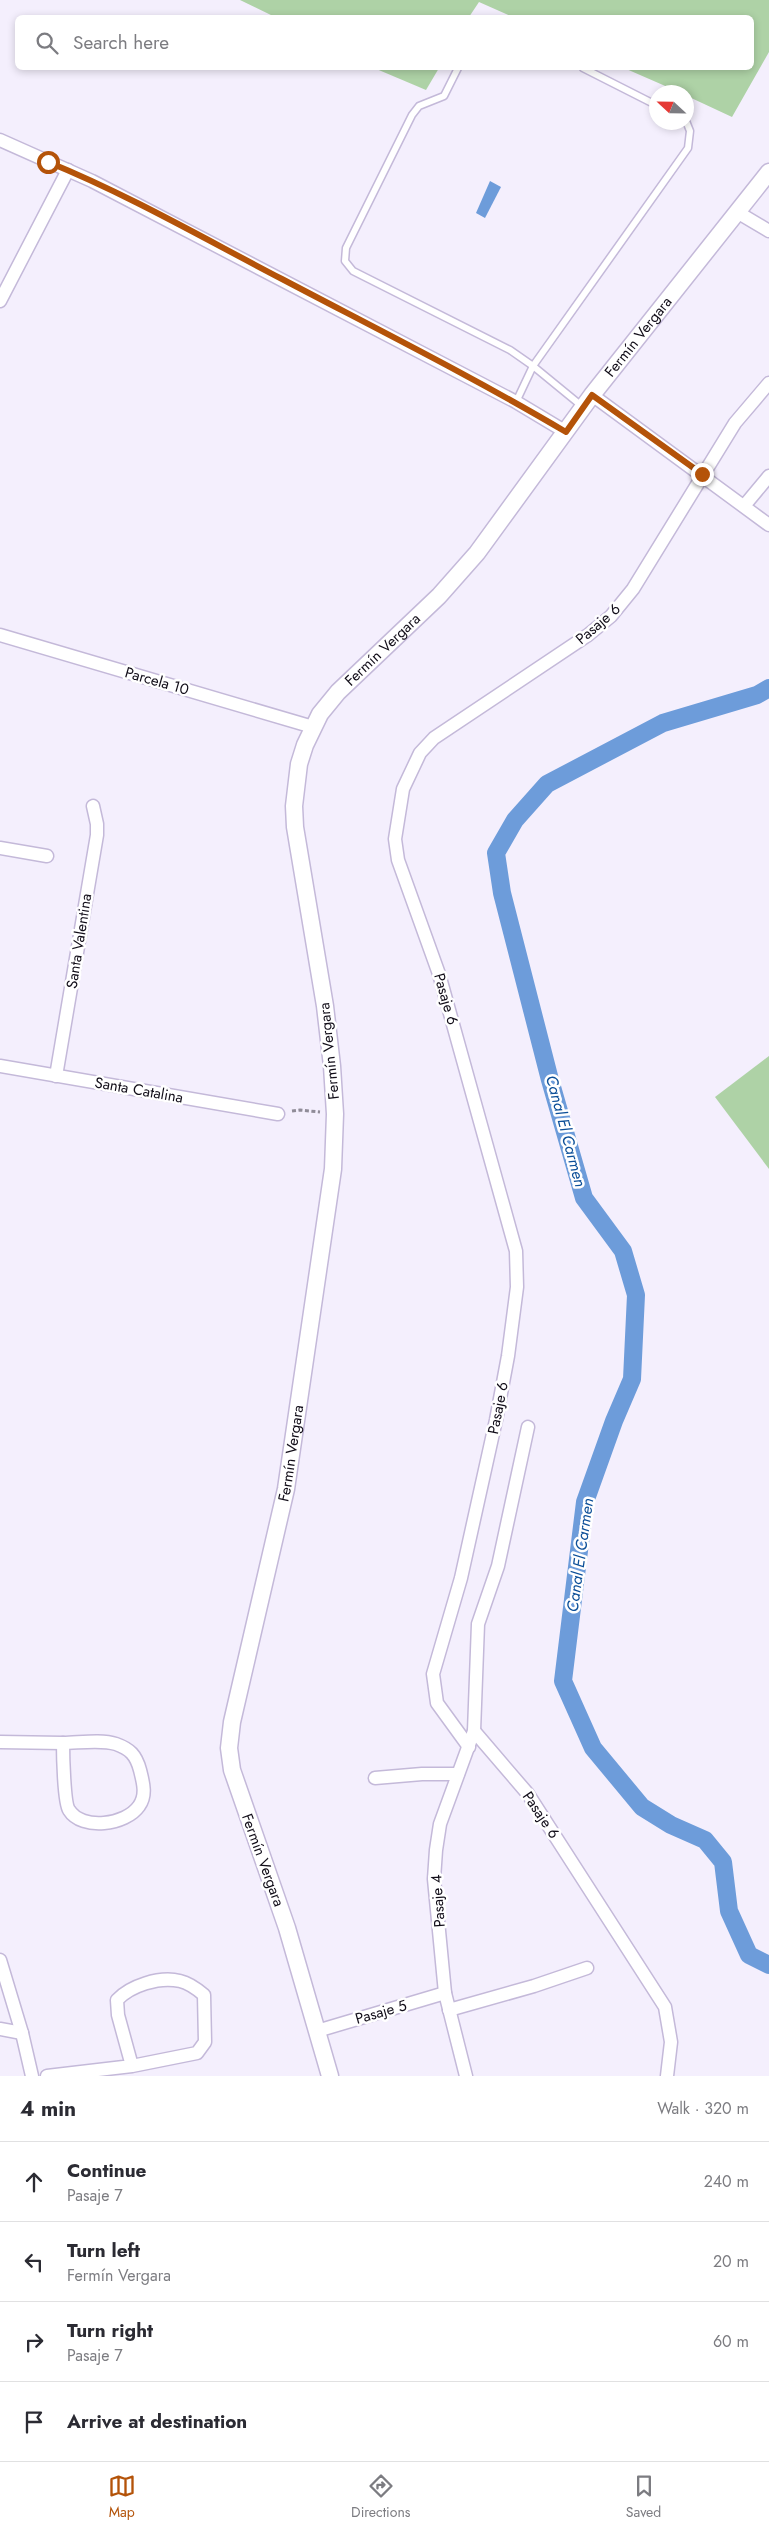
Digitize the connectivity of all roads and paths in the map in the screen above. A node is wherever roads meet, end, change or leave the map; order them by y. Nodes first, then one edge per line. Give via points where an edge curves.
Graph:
1 (457, 70) edge
2 (587, 70) edge
3 (649, 101) edge
4 (690, 130) edge
5 (0, 140) edge
6 (68, 170) junction
7 (769, 172) edge
8 (737, 212) junction
9 (769, 231) edge
10 (0, 301) edge
11 (533, 366) junction
12 (769, 383) edge
13 (516, 402) junction
14 (588, 402) junction
15 (566, 432) junction
16 (702, 474) junction
17 (769, 476) edge
18 (744, 506) junction
19 (769, 525) edge
20 (0, 635) edge
21 (313, 727) junction
22 (93, 806) dead end
23 (0, 848) edge
24 (46, 856) dead end
25 (0, 1066) edge
26 (56, 1076) junction
27 (278, 1114) joint
28 (336, 1114) junction
29 (528, 1427) dead end
30 (474, 1731) junction
31 (0, 1742) edge
32 (62, 1743) junction
33 (469, 1747) junction
34 (458, 1774) junction
35 (376, 1778) dead end
36 (0, 1960) edge
37 (587, 1968) dead end
38 (445, 1993) junction
39 (449, 2010) junction
40 (0, 2028) edge
41 (317, 2031) junction
42 (22, 2033) junction
43 (132, 2066) junction
44 (32, 2076) edge
45 (47, 2076) edge
46 (330, 2076) edge
47 (466, 2076) edge
48 (667, 2076) edge

1 - 11 lane via 444,96 419,106 412,115 346,248 345,261 353,271 510,350
2 - 3 lane
4 - 11 lane via 688,148
5 - 6 street
6 - 10 street
6 - 13 street
7 - 8 street, Fermín Vergara
8 - 9 street
8 - 14 street, Fermín Vergara
11 - 13 lane
11 - 14 lane
12 - 16 street, Pasaje 6 via 735,423
13 - 15 street
14 - 15 street, Fermín Vergara
14 - 16 street
15 - 21 street, Fermín Vergara via 477,553 439,596 338,692
16 - 18 street
16 - 33 street, Pasaje 6 via 633,589 611,616 588,635 434,738 420,753 402,789 395,839 398,860 440,974 516,1251 517,1287 496,1420 461,1578 433,1674 438,1703
17 - 18 street
18 - 19 street
20 - 21 street, Parcela 10
21 - 28 street, Fermín Vergara via 299,764 294,799 295,827 325,1006
22 - 26 street, Santa Valentina via 98,824 97,836
23 - 24 street
25 - 26 street, Santa Catalina
26 - 27 street, Santa Catalina
27 - 28 path via 300,1110
28 - 41 street, Fermín Vergara via 330,1201 286,1489 232,1722 229,1748 235,1781 287,1928
29 - 30 street via 498,1566 478,1624
30 - 33 street, Pasaje 4
30 - 48 street, Pasaje 6 via 528,1794 665,2007 670,2042
31 - 32 street
32 - 32 street via 67,1809 76,1818 89,1824 110,1822 140,1806 145,1790 138,1760 132,1751 114,1743
33 - 34 street, Pasaje 4
34 - 35 street
34 - 38 street, Pasaje 4 via 440,1824 434,1879
36 - 42 street
37 - 39 street
38 - 39 street, Pasaje 4
38 - 41 street, Pasaje 5
39 - 47 street, Pasaje 4
40 - 42 street
41 - 46 street, Fermín Vergara
42 - 44 street
43 - 43 street via 197,2053 206,2042 204,1995 179,1981 163,1980 127,1989 117,2000 117,2008
43 - 45 street

